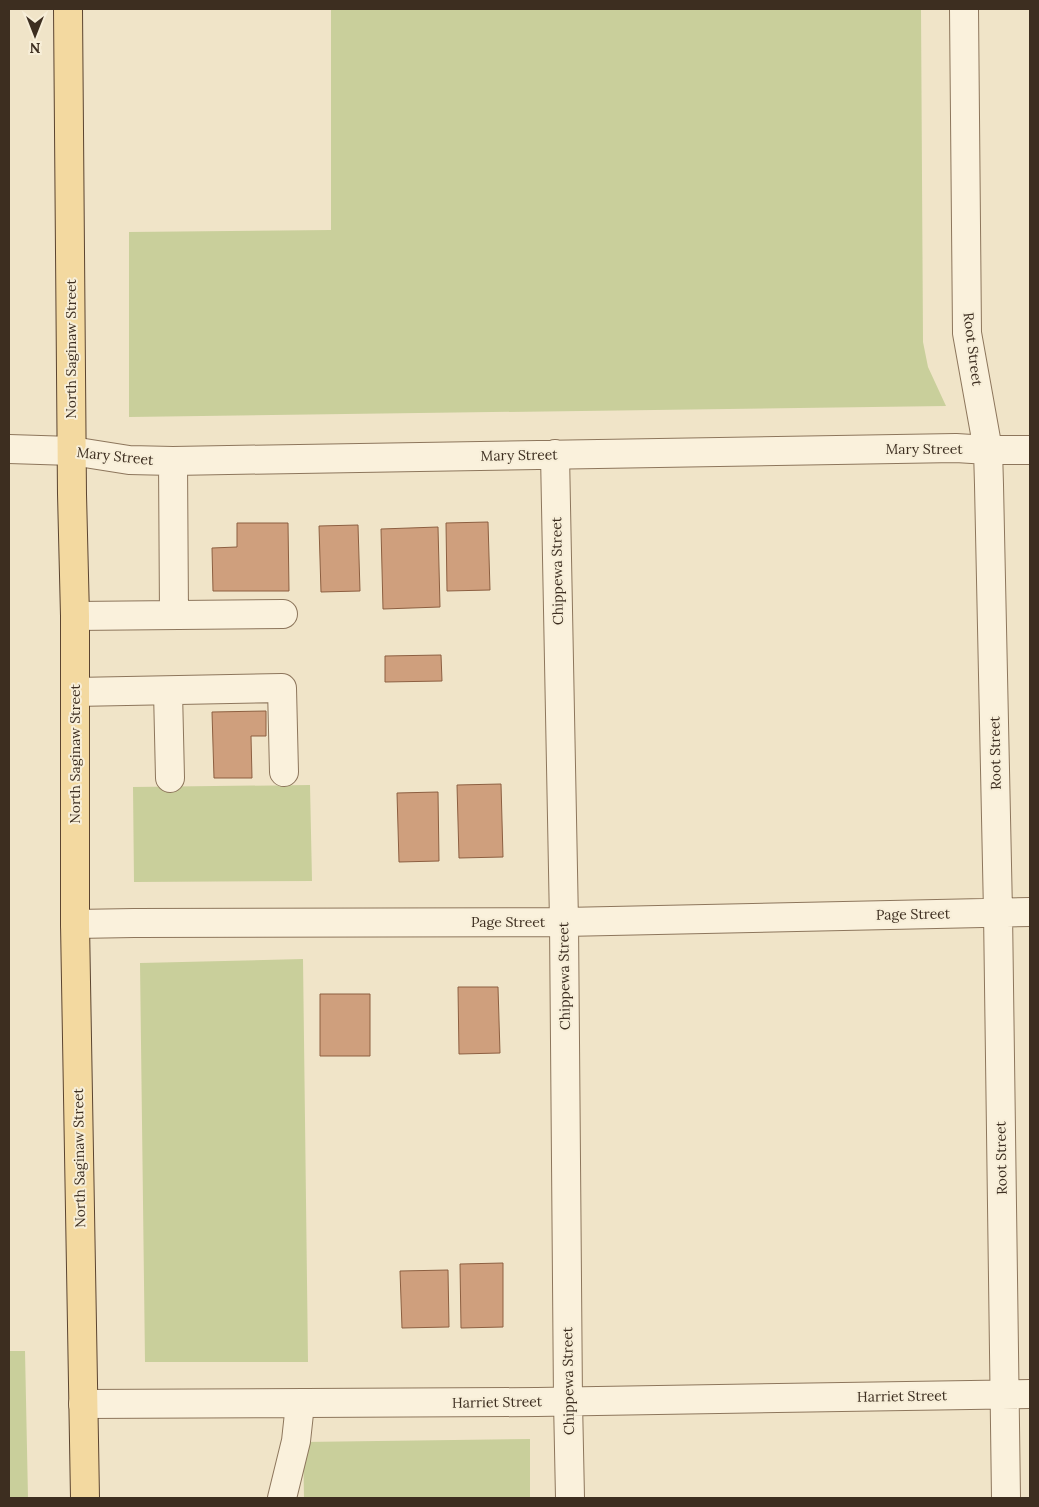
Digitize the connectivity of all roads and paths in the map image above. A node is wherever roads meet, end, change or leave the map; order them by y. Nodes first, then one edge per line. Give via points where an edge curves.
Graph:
1 (68, 9) edge
2 (964, 9) edge
3 (9, 449) edge
4 (988, 450) junction
5 (1030, 450) edge
6 (72, 451) junction
7 (555, 454) junction
8 (172, 461) junction
9 (174, 614) junction
10 (284, 614) dead end
11 (75, 616) junction
12 (168, 690) junction
13 (75, 692) junction
14 (284, 772) dead end
15 (170, 778) dead end
16 (998, 912) junction
17 (1030, 912) edge
18 (564, 922) junction
19 (75, 924) junction
20 (1017, 1394) edge
21 (568, 1402) junction
22 (83, 1404) junction
23 (300, 1404) junction
24 (85, 1498) edge
25 (282, 1498) edge
26 (570, 1498) edge
27 (1006, 1498) edge

1 - 6 main road, North Saginaw Street
2 - 4 street, Root Street via 968,333
3 - 6 street, Mary Street
4 - 5 street, Mary Street
4 - 7 street, Mary Street
4 - 16 street, Root Street
6 - 8 street, Mary Street via 128,460
6 - 11 main road, North Saginaw Street
7 - 8 street, Mary Street
7 - 18 street, Chippewa Street
8 - 9 street
9 - 10 street
9 - 11 street
11 - 13 main road, North Saginaw Street
12 - 13 street
12 - 14 street via 282,688
12 - 15 street
13 - 19 main road, North Saginaw Street
16 - 17 street, Page Street
16 - 18 street, Page Street
16 - 20 street, Root Street
18 - 19 street, Page Street
18 - 21 street, Chippewa Street
19 - 22 main road, North Saginaw Street
20 - 21 street, Harriet Street
20 - 27 street, Root Street
21 - 23 street, Harriet Street
21 - 26 street, Chippewa Street
22 - 23 street, Harriet Street
22 - 24 main road, North Saginaw Street
23 - 25 street via 296,1441

